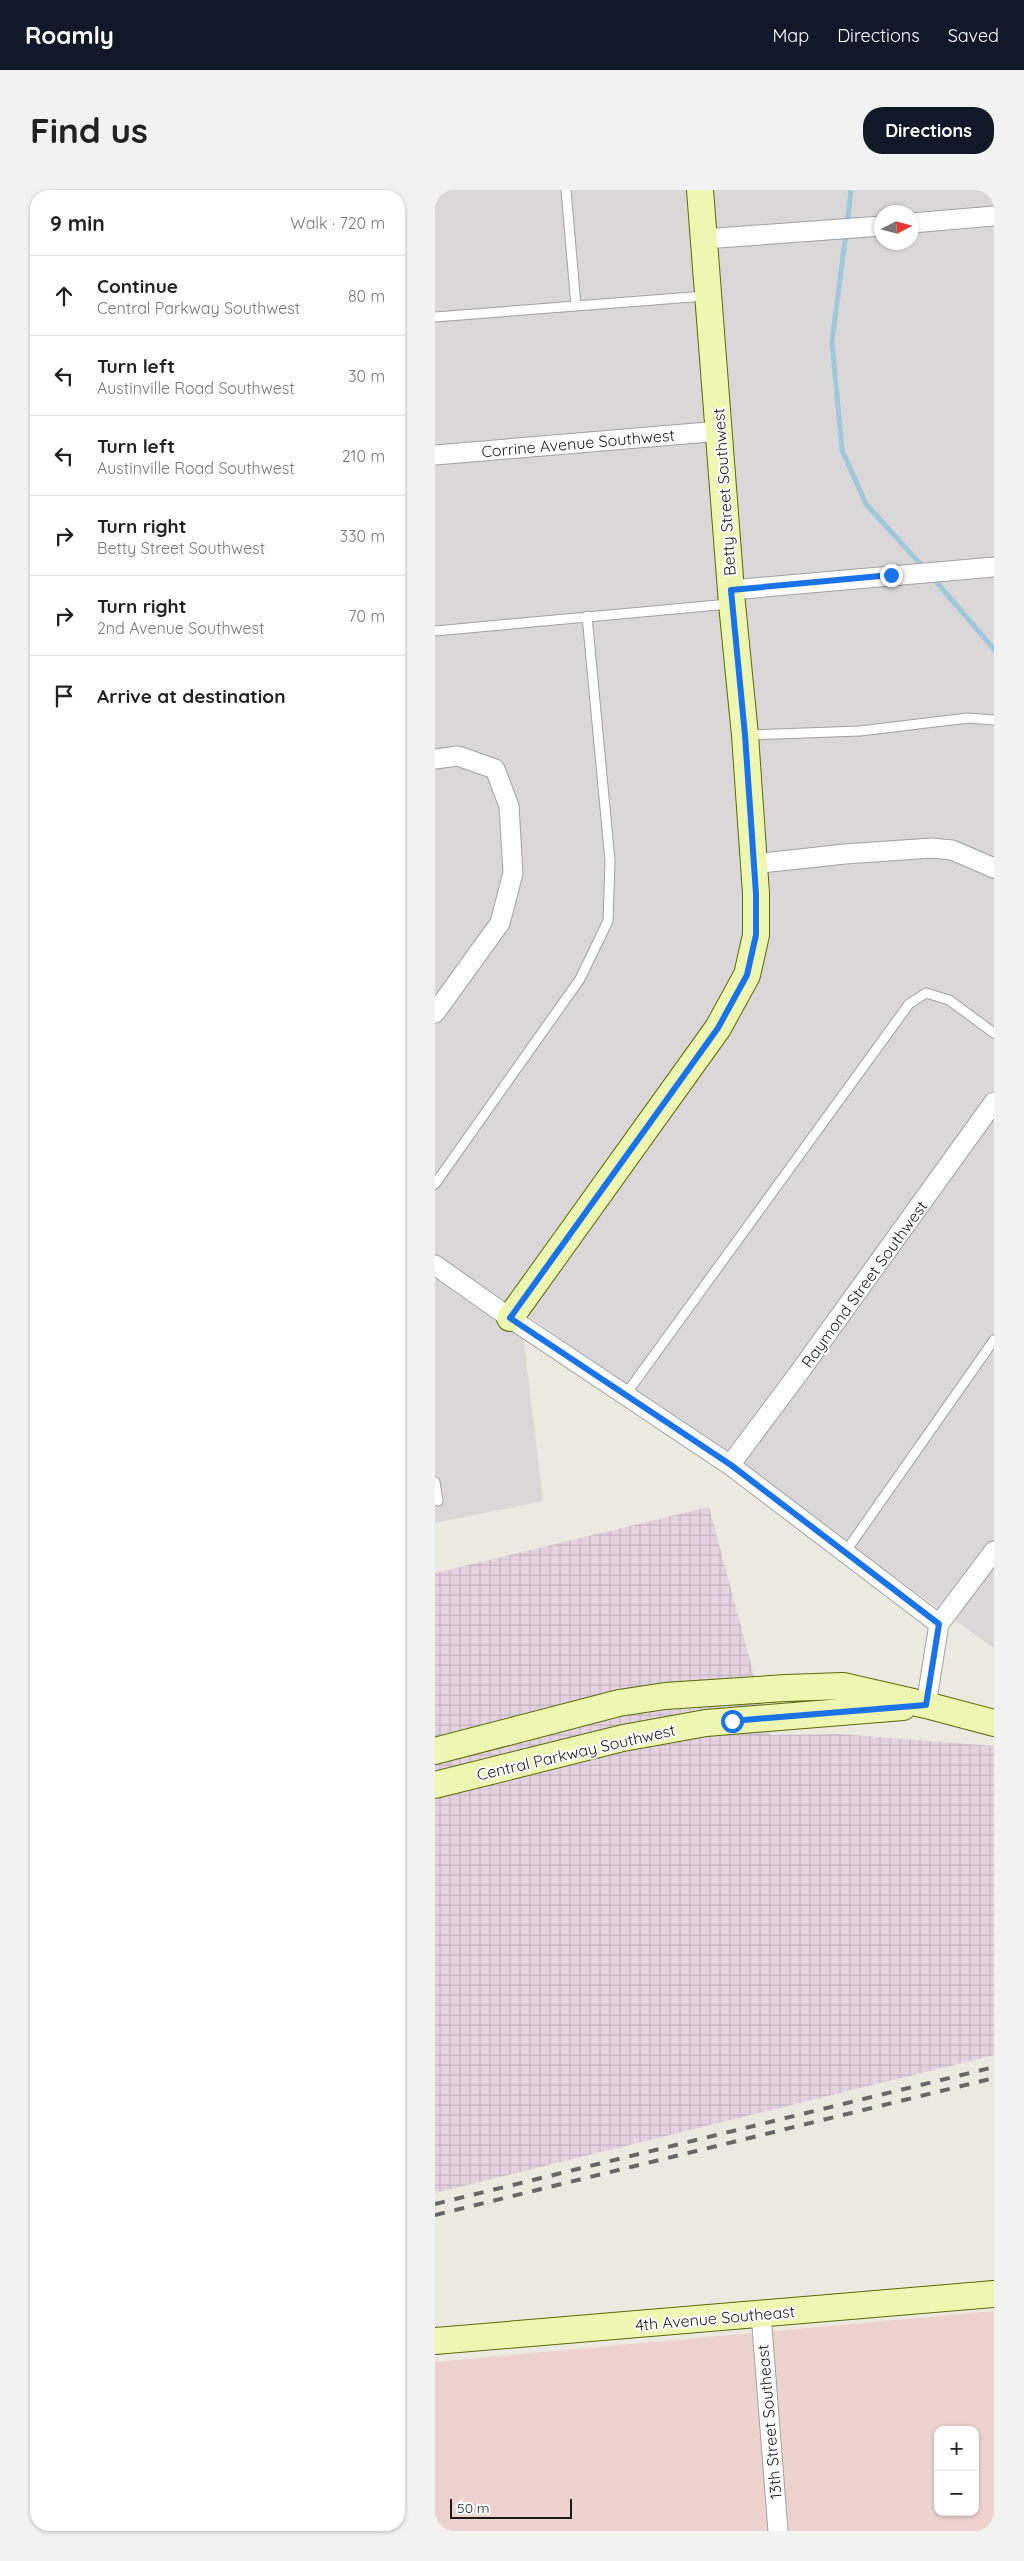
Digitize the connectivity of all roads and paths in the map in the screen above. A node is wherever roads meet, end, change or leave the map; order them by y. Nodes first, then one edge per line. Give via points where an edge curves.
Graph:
1 (566, 190) edge
2 (700, 190) edge
3 (994, 216) edge
4 (919, 222) edge
5 (874, 227) edge
6 (704, 239) junction
7 (708, 296) junction
8 (576, 306) junction
9 (435, 318) edge
10 (720, 431) junction
11 (435, 455) edge
12 (994, 567) edge
13 (732, 597) junction
14 (587, 616) junction
15 (435, 631) edge
16 (994, 720) edge
17 (745, 735) junction
18 (435, 758) edge
19 (753, 864) junction
20 (994, 868) edge
21 (435, 1013) edge
22 (994, 1033) edge
23 (994, 1102) edge
24 (435, 1184) edge
25 (435, 1265) edge
26 (510, 1318) junction
27 (994, 1340) edge
28 (625, 1394) junction
29 (731, 1465) junction
30 (435, 1482) edge
31 (438, 1501) dead end
32 (845, 1551) junction
33 (994, 1551) edge
34 (939, 1624) junction
35 (926, 1705) junction
36 (994, 1724) edge
37 (435, 1751) edge
38 (435, 1785) edge
39 (994, 2294) edge
40 (761, 2314) junction
41 (435, 2342) edge
42 (778, 2531) edge

1 - 8 lane
2 - 6 street, Betty Street Southwest
3 - 4 street
5 - 6 street
6 - 7 street, Betty Street Southwest
7 - 8 lane
7 - 10 street, Betty Street Southwest
8 - 9 lane
10 - 11 street, Corrine Avenue Southwest
10 - 13 street, Betty Street Southwest
12 - 13 street
13 - 14 lane
13 - 17 street, Betty Street Southwest
14 - 15 lane
14 - 24 lane via 610,861 608,921 580,978
16 - 17 lane via 969,718 860,731
17 - 19 street, Betty Street Southwest
18 - 21 street via 459,756 495,769 509,806 513,872 500,923
19 - 20 street via 932,848 952,850
19 - 26 street, Betty Street Southwest via 756,935 747,975 718,1028
22 - 28 lane via 949,1000 926,994 909,1004
23 - 29 street, Raymond Street Southwest
25 - 26 street
26 - 28 street
27 - 32 lane
28 - 29 street
29 - 32 street
30 - 31 lane
32 - 34 street
33 - 34 street
34 - 35 street
35 - 36 street, Central Parkway Southwest
35 - 37 street, Central Parkway Southwest via 843,1686 674,1696 619,1703
35 - 38 street, Central Parkway Southwest via 706,1724 623,1738
39 - 40 street, 4th Avenue Southeast
40 - 41 street, 4th Avenue Southeast
40 - 42 street, 13th Street Southeast

